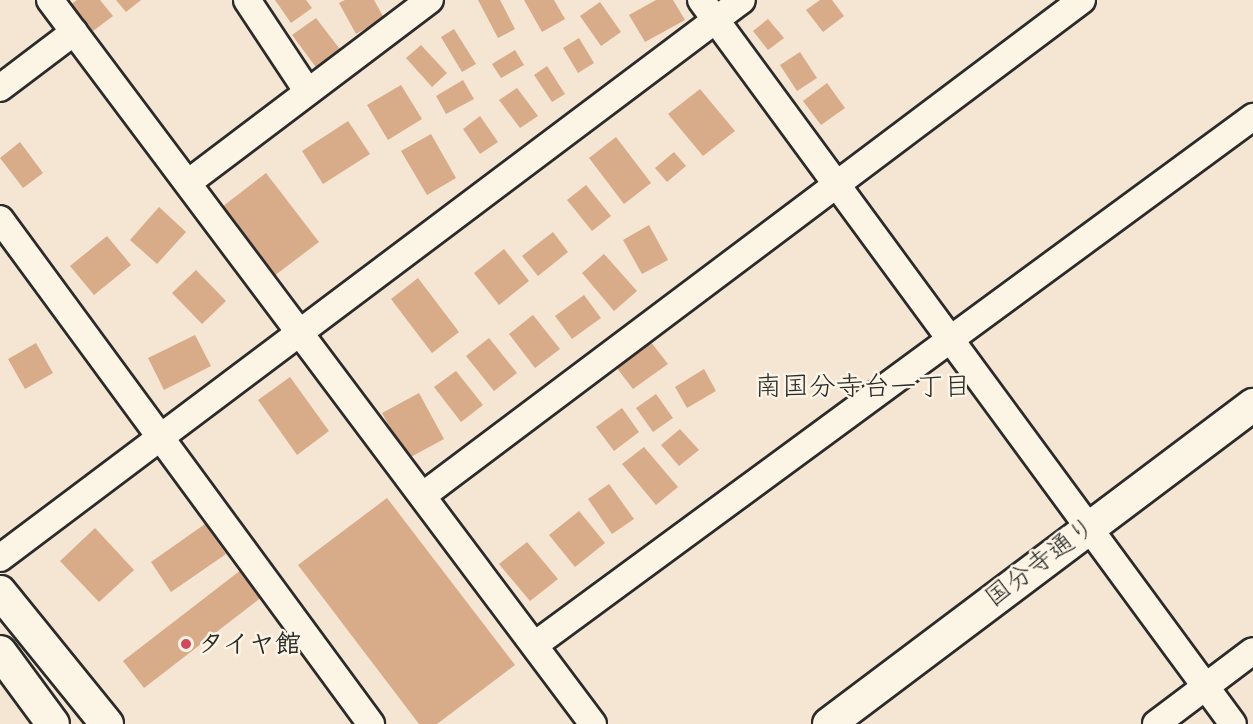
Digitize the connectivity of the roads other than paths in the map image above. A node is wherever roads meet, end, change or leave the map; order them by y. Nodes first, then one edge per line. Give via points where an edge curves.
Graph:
1 (50, 0) edge
2 (247, 0) edge
3 (430, 0) edge
4 (742, 0) edge
5 (1082, 0) edge
6 (708, 10) edge
7 (74, 32) junction
8 (0, 88) edge
9 (308, 92) junction
10 (1253, 117) edge
11 (189, 182) junction
12 (837, 184) junction
13 (0, 219) edge
14 (296, 333) junction
15 (952, 338) junction
16 (1253, 405) edge
17 (160, 436) junction
18 (425, 494) junction
19 (1090, 524) junction
20 (0, 558) edge
21 (0, 592) edge
22 (536, 644) junction
23 (1253, 651) edge
24 (0, 652) edge
25 (1206, 687) junction
26 (53, 724) edge
27 (107, 724) edge
28 (371, 724) edge
29 (593, 724) edge
30 (829, 724) edge
31 (1156, 724) edge
32 (1233, 724) edge

1 - 7 street
2 - 9 street
3 - 9 street
4 - 6 street
5 - 12 street
6 - 12 street
6 - 14 street
7 - 8 street
7 - 11 street
9 - 11 street
10 - 15 street
11 - 14 street
12 - 15 street
12 - 18 street
13 - 17 street
14 - 17 street
14 - 18 street
15 - 19 street
15 - 22 street
16 - 19 street, 国分寺通り
17 - 20 street
17 - 28 street
18 - 22 street
19 - 25 street
19 - 30 street, 国分寺通り
21 - 27 street
22 - 29 street
23 - 25 street
24 - 26 street
25 - 31 street
25 - 32 street

